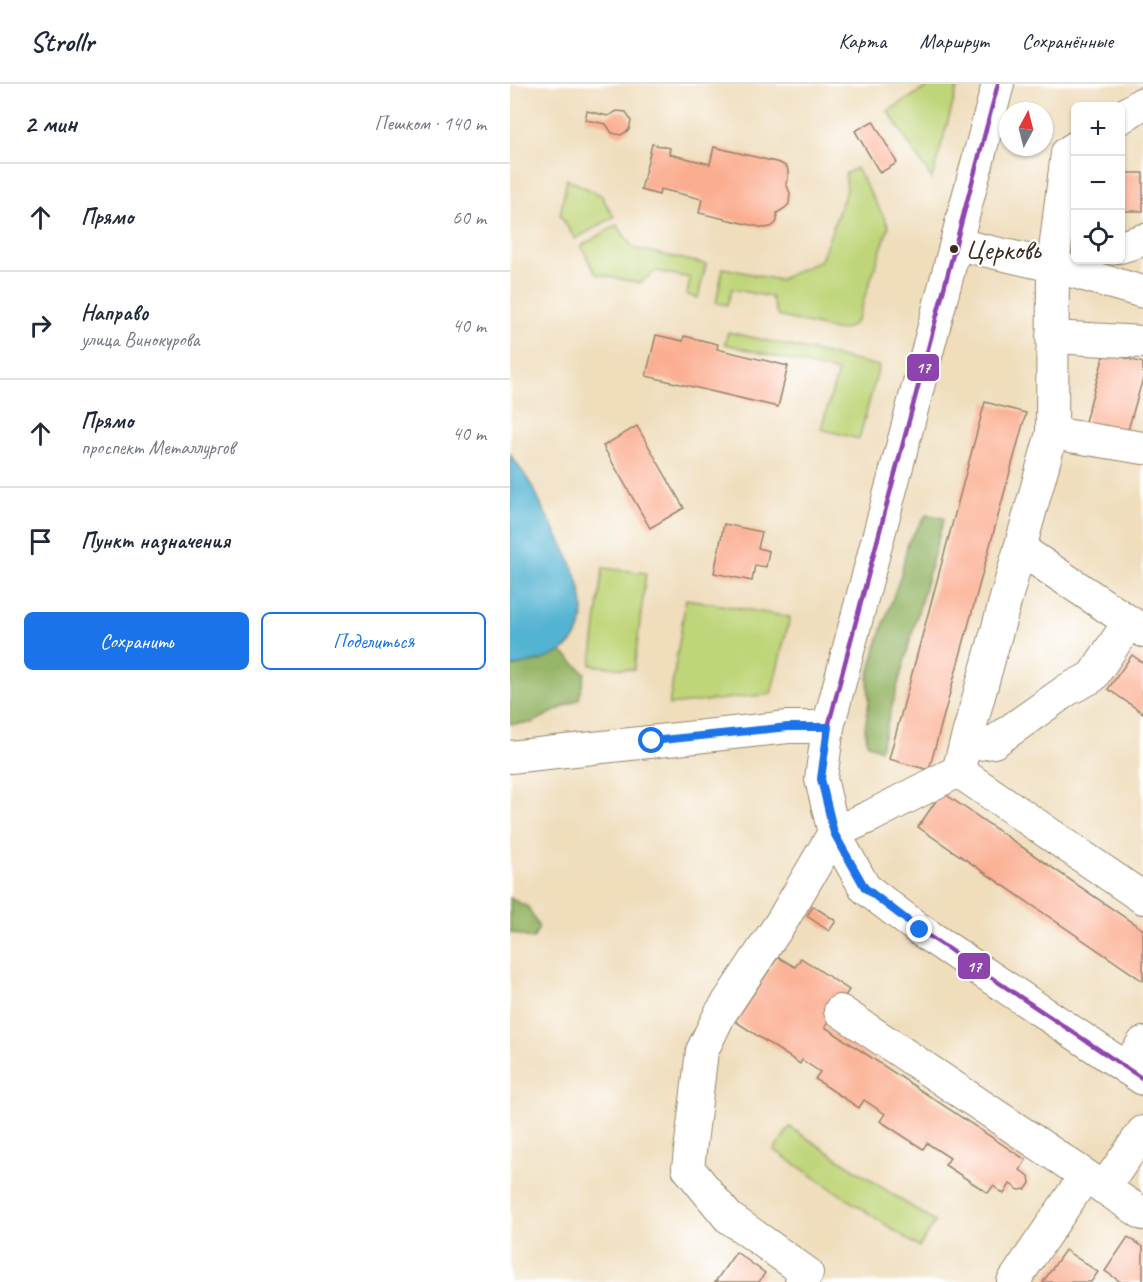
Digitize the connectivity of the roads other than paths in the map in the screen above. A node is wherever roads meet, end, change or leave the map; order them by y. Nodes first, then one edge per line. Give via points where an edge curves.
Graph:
1 (998, 84) edge
2 (1143, 104) edge
3 (1125, 115) edge
4 (1071, 150) edge
5 (1143, 240) edge
6 (956, 244) junction
7 (1125, 245) edge
8 (1064, 263) edge
9 (1140, 298) edge
10 (1052, 337) junction
11 (1143, 342) edge
12 (1052, 433) junction
13 (1143, 448) edge
14 (1020, 549) junction
15 (1139, 626) edge
16 (828, 727) junction
17 (510, 757) edge
18 (961, 759) junction
19 (834, 833) junction
20 (1143, 898) edge
21 (840, 1011) dead end
22 (1137, 1063) edge
23 (1143, 1132) edge
24 (1095, 1182) junction
25 (1143, 1214) edge
26 (801, 1282) edge
27 (1013, 1282) edge

1 - 6 street
2 - 3 street
4 - 8 street via 1067,153
5 - 7 street
6 - 8 street
6 - 16 street
8 - 9 street
8 - 10 street
10 - 11 street
10 - 12 street
12 - 13 street
12 - 14 street
14 - 15 street
14 - 18 street
15 - 18 street via 1092,677 994,742
16 - 17 street via 788,727
16 - 19 street via 821,779
18 - 19 street via 871,816
18 - 20 street
19 - 22 street via 865,888 920,930
19 - 26 street via 720,1014 702,1051 688,1168 728,1216 807,1272
21 - 24 street
23 - 24 street
24 - 25 street
24 - 27 street

